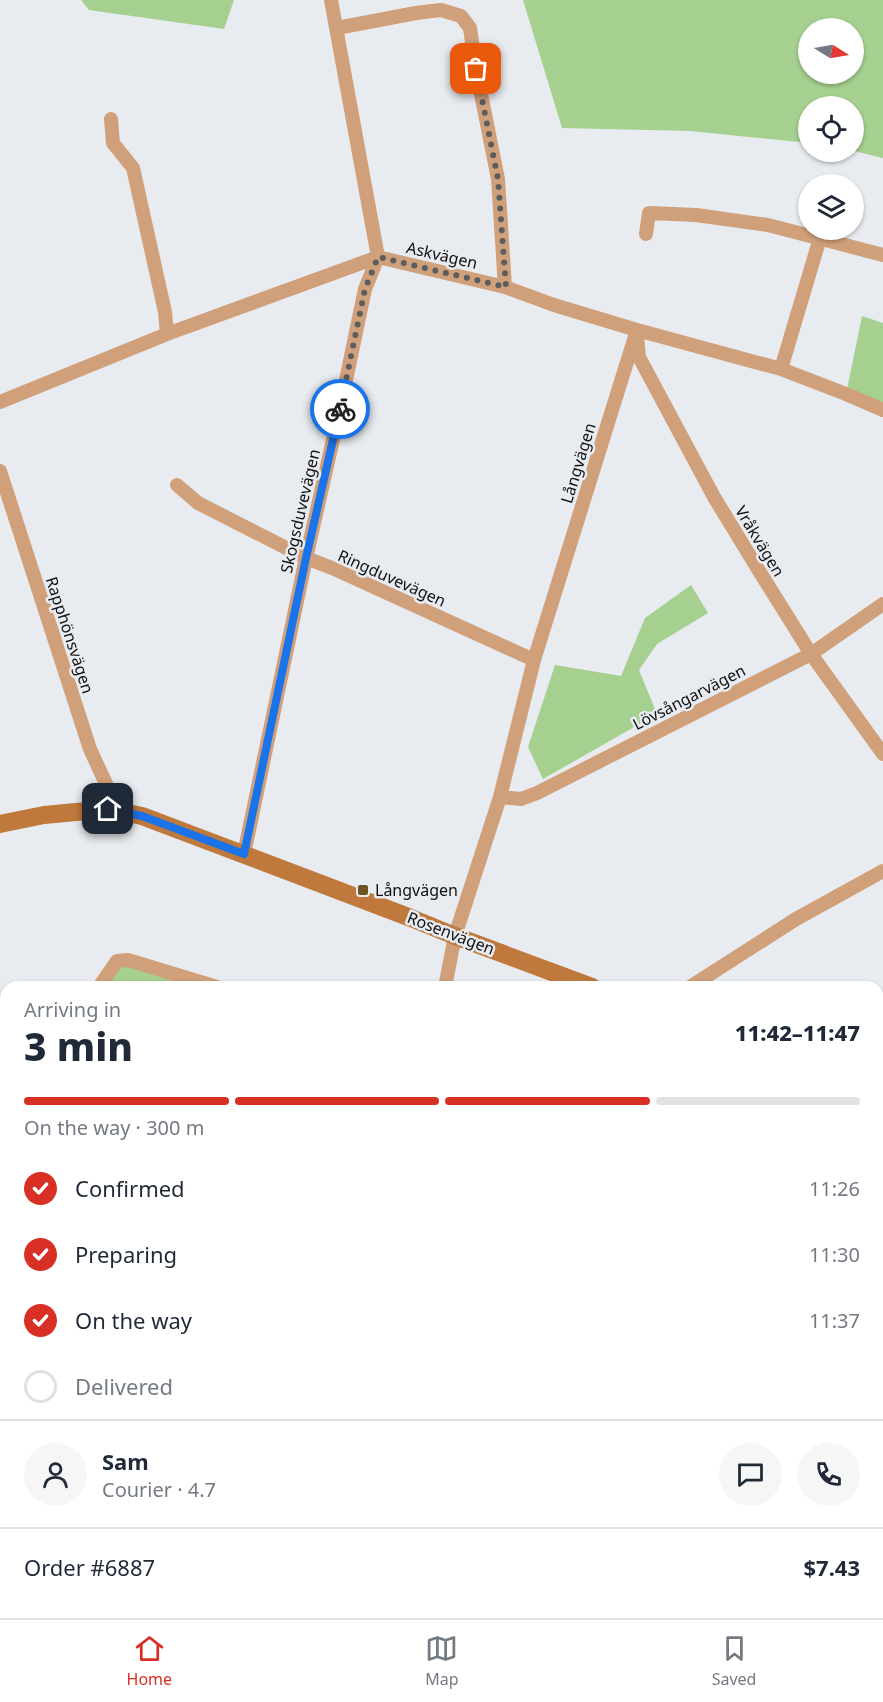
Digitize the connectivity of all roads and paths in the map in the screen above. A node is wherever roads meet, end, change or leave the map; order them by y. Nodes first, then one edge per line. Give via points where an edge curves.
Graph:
1 (331, 0) edge
2 (337, 28) junction
3 (111, 119) dead end
4 (798, 233) edge
5 (646, 234) dead end
6 (819, 240) edge
7 (827, 240) edge
8 (883, 255) edge
9 (378, 257) junction
10 (506, 287) junction
11 (637, 330) junction
12 (167, 334) junction
13 (781, 369) junction
14 (0, 402) edge
15 (883, 411) edge
16 (0, 471) edge
17 (177, 485) dead end
18 (306, 558) junction
19 (883, 604) edge
20 (811, 654) junction
21 (534, 660) junction
22 (883, 754) edge
23 (500, 797) junction
24 (108, 809) junction
25 (0, 824) edge
26 (244, 854) junction
27 (883, 871) edge
28 (454, 936) junction
29 (103, 981) edge
30 (197, 981) edge
31 (446, 981) edge
32 (576, 981) edge
33 (699, 981) edge

1 - 2 street
2 - 9 street
2 - 10 street via 441,10 461,16 470,28 498,179
3 - 12 street via 113,143 133,168
4 - 5 street via 758,223 649,213
6 - 13 street
7 - 8 street
9 - 10 street, Askvägen
9 - 12 street
9 - 18 street, Skogsduvevägen via 365,289
10 - 11 street, Askvägen
11 - 13 street, Askvägen
11 - 20 street, Vråkvägen via 639,357 714,496
11 - 21 street, Långvägen
12 - 14 street
13 - 15 street, Askvägen
16 - 24 street, Rapphönsvägen via 90,749 106,786
17 - 18 street, Ringduvevägen via 198,502
18 - 21 street, Ringduvevägen
18 - 26 street, Skogsduvevägen
19 - 20 street, Lövsångarvägen
20 - 22 street, Vråkvägen
20 - 23 street, Lövsångarvägen via 537,794 521,799
21 - 23 street, Långvägen
23 - 28 street, Långvägen
24 - 25 street, Rosenvägen
24 - 26 street, Rosenvägen via 142,816
26 - 28 street, Rosenvägen
27 - 33 street
28 - 31 street, Långvägen
28 - 32 street, Rosenvägen
29 - 30 street via 117,961 128,960

